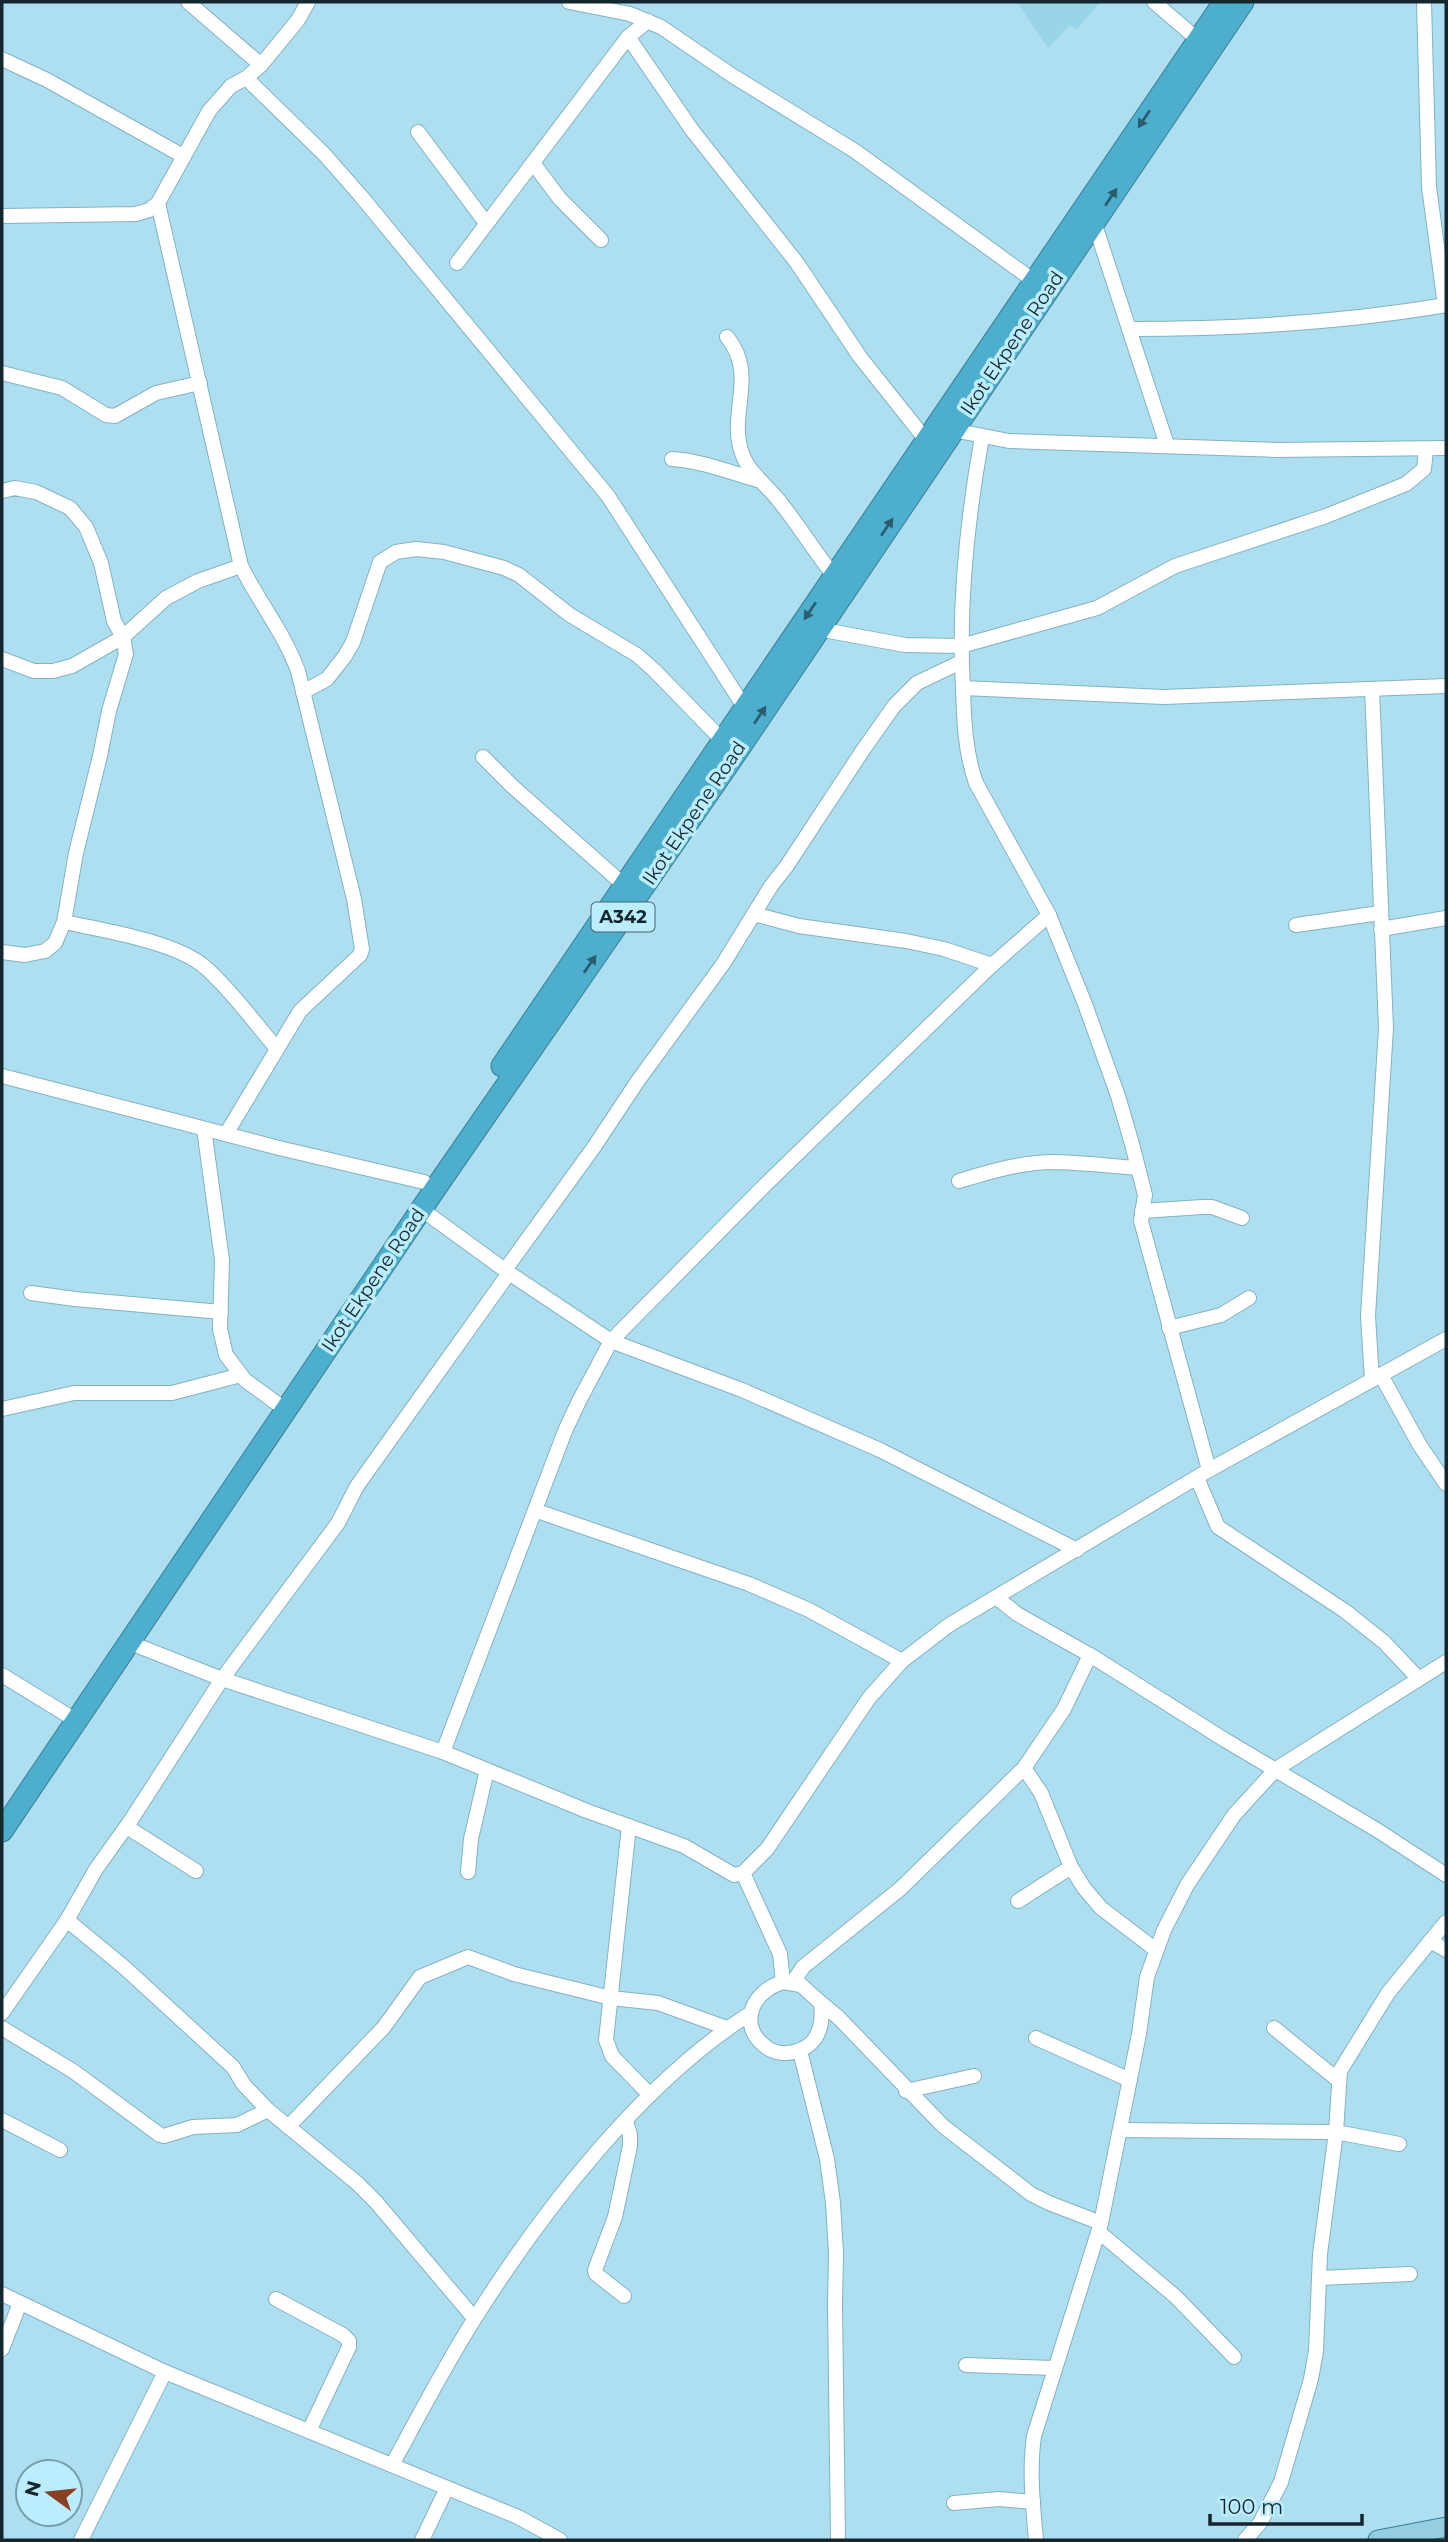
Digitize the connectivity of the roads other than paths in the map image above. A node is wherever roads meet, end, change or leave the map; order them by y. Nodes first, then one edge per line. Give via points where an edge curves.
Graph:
1 (188, 2) edge
2 (308, 2) edge
3 (569, 2) edge
4 (1154, 2) edge
5 (1224, 2) edge
6 (1243, 2) edge
7 (1424, 2) edge
8 (649, 21) junction
9 (628, 37) junction
10 (1204, 45) junction
11 (2, 60) edge
12 (261, 65) junction
13 (246, 78) junction
14 (418, 132) dead end
15 (183, 156) junction
16 (533, 163) junction
17 (158, 203) junction
18 (2, 216) edge
19 (1094, 222) junction
20 (486, 223) junction
21 (601, 240) dead end
22 (457, 263) dead end
23 (1034, 281) junction
24 (1446, 305) edge
25 (1129, 329) junction
26 (727, 337) dead end
27 (2, 373) edge
28 (200, 383) junction
29 (953, 430) junction
30 (982, 437) junction
31 (926, 440) junction
32 (1167, 445) junction
33 (1446, 448) edge
34 (1426, 449) junction
35 (672, 459) dead end
36 (762, 482) junction
37 (2, 491) edge
38 (241, 566) junction
39 (834, 576) junction
40 (818, 629) junction
41 (123, 637) junction
42 (961, 646) junction
43 (2, 659) edge
44 (961, 662) junction
45 (1446, 687) edge
46 (963, 688) junction
47 (1372, 689) junction
48 (303, 692) junction
49 (745, 708) junction
50 (723, 741) junction
51 (483, 757) dead end
52 (624, 885) junction
53 (1380, 913) junction
54 (754, 914) junction
55 (1049, 915) junction
56 (1446, 918) edge
57 (64, 922) junction
58 (1296, 925) dead end
59 (1381, 929) junction
60 (2, 952) edge
61 (992, 965) junction
62 (277, 1049) junction
63 (2, 1076) edge
64 (204, 1129) junction
65 (226, 1134) junction
66 (1138, 1168) junction
67 (959, 1181) dead end
68 (424, 1182) junction
69 (421, 1209) junction
70 (1142, 1211) junction
71 (1242, 1218) dead end
72 (507, 1271) junction
73 (31, 1293) dead end
74 (1249, 1298) dead end
75 (221, 1312) junction
76 (1169, 1328) junction
77 (1446, 1339) edge
78 (611, 1341) junction
79 (241, 1375) junction
80 (1377, 1378) junction
81 (281, 1406) junction
82 (2, 1409) edge
83 (1203, 1474) junction
84 (1446, 1484) edge
85 (537, 1511) junction
86 (1077, 1550) junction
87 (996, 1597) junction
88 (128, 1642) junction
89 (1090, 1655) junction
90 (902, 1661) junction
91 (1446, 1661) edge
92 (2, 1675) edge
93 (1418, 1678) junction
94 (222, 1679) junction
95 (72, 1717) junction
96 (443, 1752) junction
97 (1024, 1768) junction
98 (1276, 1769) junction
99 (487, 1770) junction
100 (2, 1809) edge
101 (629, 1826) junction
102 (127, 1827) junction
103 (2, 1831) edge
104 (1071, 1867) junction
105 (196, 1871) dead end
106 (468, 1872) dead end
107 (743, 1873) junction
108 (1446, 1874) edge
109 (1018, 1901) dead end
110 (67, 1920) junction
111 (1446, 1922) edge
112 (1430, 1941) junction
113 (1156, 1950) junction
114 (1446, 1950) edge
115 (788, 1982) junction
116 (611, 1998) junction
117 (821, 2003) junction
118 (2, 2013) edge
119 (751, 2013) junction
120 (2, 2028) edge
121 (727, 2028) junction
122 (1274, 2028) dead end
123 (1036, 2038) dead end
124 (800, 2050) junction
125 (974, 2076) dead end
126 (1130, 2080) junction
127 (1338, 2080) junction
128 (906, 2091) junction
129 (650, 2095) junction
130 (268, 2110) junction
131 (2, 2120) edge
132 (626, 2121) junction
133 (288, 2127) junction
134 (1121, 2130) junction
135 (1336, 2132) junction
136 (1399, 2144) dead end
137 (60, 2150) dead end
138 (1100, 2227) junction
139 (1410, 2274) dead end
140 (1319, 2278) junction
141 (2, 2294) edge
142 (624, 2296) dead end
143 (276, 2299) dead end
144 (20, 2303) junction
145 (474, 2318) junction
146 (2, 2349) edge
147 (1234, 2357) dead end
148 (966, 2365) dead end
149 (1055, 2368) junction
150 (165, 2372) junction
151 (309, 2431) junction
152 (392, 2465) junction
153 (447, 2488) junction
154 (1033, 2502) junction
155 (954, 2503) dead end
156 (1446, 2527) edge
157 (81, 2540) edge
158 (422, 2540) edge
159 (560, 2540) edge
160 (838, 2540) edge
161 (1036, 2540) edge
162 (1245, 2540) edge
163 (1378, 2540) edge

1 - 12 street
2 - 12 street
3 - 8 street
4 - 10 street
5 - 10 highway, Ikot Ekpene Road / A342
6 - 10 highway, Ikot Ekpene Road / A342
7 - 24 street via 1429,187
8 - 9 street
8 - 23 street via 855,151
9 - 16 street
9 - 31 street via 692,130 797,263 860,357
19 -> 10 highway, Ikot Ekpene Road / A342
10 -> 23 highway, Ikot Ekpene Road / A342
11 - 15 street
12 - 13 street
13 - 15 street via 222,93
13 - 49 street via 360,195 608,496
14 - 20 street
15 - 17 street
16 - 20 street
16 - 21 street via 560,199
17 - 18 street via 136,214
17 - 28 street
19 - 25 street
19 - 29 highway, Ikot Ekpene Road / A342
20 - 22 street
23 - 31 highway, Ikot Ekpene Road / A342
24 - 25 street via 1283,326
25 - 32 street
26 - 36 street via 742,368 739,442 743,456
27 - 28 street via 62,388 115,416 156,393
28 - 38 street
29 - 30 street
40 -> 29 highway, Ikot Ekpene Road / A342
30 - 32 street
30 - 42 street via 968,524
31 - 39 highway, Ikot Ekpene Road / A342
32 - 34 street
33 - 34 street
34 - 42 street via 1424,469 1406,484 1175,566 1097,608
35 - 36 street via 721,467
36 - 39 street
37 - 41 street via 36,492 70,508 86,527
38 - 41 street via 166,598
38 - 48 street via 289,647
39 -> 49 highway, Ikot Ekpene Road / A342
40 - 42 street via 905,645
69 -> 40 highway, Ikot Ekpene Road / A342
41 - 43 street via 72,666 53,671 34,671
41 - 57 street via 125,654 76,853
42 - 44 street
44 - 46 street
44 - 54 street via 917,683 894,706
45 - 47 street
46 - 47 street via 1164,697
46 - 55 street via 965,738 976,783
47 - 53 street
48 - 50 street via 327,679 345,656 380,562 396,552 444,552 519,575 570,615 637,655
48 - 62 street via 362,948 300,1011
49 - 50 highway, Ikot Ekpene Road / A342
50 - 52 highway, Ikot Ekpene Road / A342
51 - 52 street
52 - 68 highway, Ikot Ekpene Road / A342
53 - 58 street
53 - 59 street
54 - 61 street via 799,926 944,949
54 - 72 street
55 - 61 street
55 - 66 street via 1100,1043
56 - 59 street
57 - 60 street via 55,943 45,951 25,955
57 - 62 street via 185,954 206,967
59 - 80 street via 1385,1028 1368,1317
61 - 78 street
62 - 65 street
63 - 64 street
64 - 65 street
64 - 75 street via 222,1260
65 - 68 street
66 - 67 street via 1051,1162 1003,1168
66 - 70 street
68 - 81 highway, Ikot Ekpene Road / A342
69 - 72 street
69 - 81 highway, Ikot Ekpene Road / A342
70 - 71 street via 1202,1207
70 - 76 street
72 - 78 street
72 - 94 street via 357,1486 338,1524
73 - 75 street
74 - 76 street via 1221,1315
75 - 79 street via 226,1355
76 - 83 street
77 - 80 street
78 - 85 street via 565,1431
78 - 86 street via 742,1390 880,1450
79 - 81 street
79 - 82 street via 172,1393 74,1393
80 - 83 street
80 - 84 street
81 - 88 highway, Ikot Ekpene Road / A342
81 - 95 highway, Ikot Ekpene Road / A342
83 - 86 street
83 - 93 street via 1218,1527 1345,1611
85 - 90 street via 749,1584 809,1610
85 - 96 street
86 - 87 street
87 - 89 street
87 - 90 street
88 - 94 street
88 - 95 highway, Ikot Ekpene Road / A342
89 - 97 street via 1063,1709
89 - 98 street
90 - 107 street via 869,1698 787,1823
91 - 93 street
92 - 95 street
93 - 98 street
94 - 96 street
94 - 102 street
95 - 100 highway, Ikot Ekpene Road / A342
95 - 103 highway, Ikot Ekpene Road / A342
96 - 99 street
97 - 104 street via 1041,1793
97 - 115 street via 900,1889
98 - 108 street
98 - 113 street via 1212,1846 1187,1885
99 - 101 street
99 - 106 street
101 - 107 street via 684,1846 734,1875
101 - 116 street
102 - 105 street
102 - 110 street
104 - 109 street
104 - 113 street via 1101,1908
107 - 115 street
110 - 118 street
110 - 130 street via 233,2067
111 - 112 street
112 - 114 street
112 - 127 street via 1388,1993
113 - 126 street via 1147,1977
115 - 117 street via 808,1990
115 - 119 street via 772,1985 758,1995
116 - 121 street via 657,2003
116 - 129 street via 608,2048
116 - 133 street via 514,1974 473,1957 431,1970 411,1986 384,2027
117 - 124 street via 819,2031
117 - 128 street
119 - 121 street
119 - 124 street via 753,2031 764,2046 781,2053
120 - 130 street via 73,2071 160,2135 193,2127 237,2125
121 - 129 street
122 - 127 street
123 - 126 street
124 - 160 street via 833,2203
125 - 128 street
126 - 134 street
127 - 135 street
128 - 138 street via 1031,2194
129 - 132 street
130 - 133 street
131 - 137 street
132 - 142 street via 630,2146 615,2217 595,2270
132 - 145 street via 536,2229
133 - 145 street via 357,2183
134 - 135 street
134 - 138 street
135 - 136 street
135 - 140 street
138 - 147 street
138 - 149 street
139 - 140 street
140 - 162 street via 1316,2351 1296,2436 1281,2482 1260,2523
141 - 144 street
143 - 151 street via 349,2341
144 - 146 street
144 - 150 street
145 - 152 street
148 - 149 street
149 - 154 street via 1034,2436
150 - 151 street
150 - 157 street
151 - 152 street
152 - 153 street
153 - 158 street
153 - 159 street
154 - 155 street
154 - 161 street
156 - 163 main road

